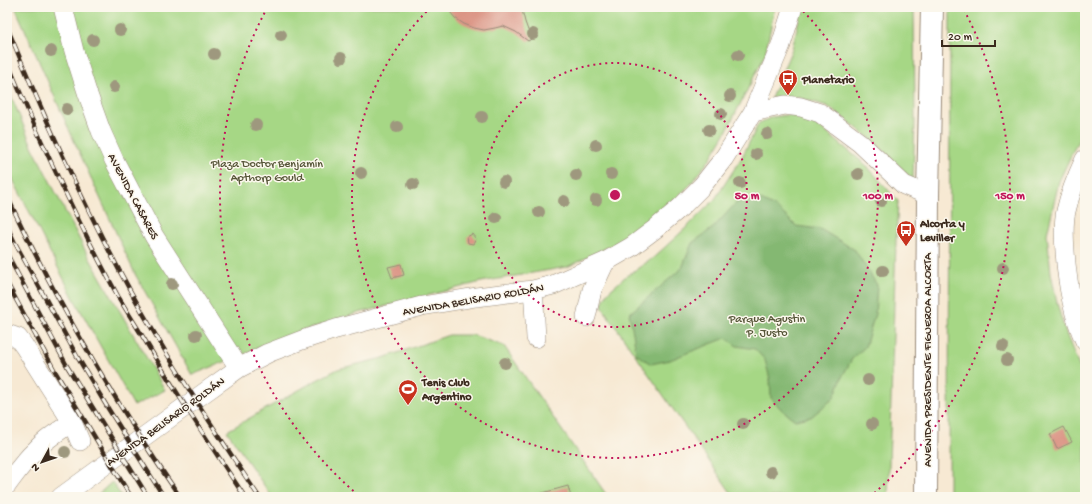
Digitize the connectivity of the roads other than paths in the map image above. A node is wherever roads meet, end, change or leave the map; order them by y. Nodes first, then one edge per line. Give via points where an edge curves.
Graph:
1 (63, 7) edge
2 (792, 7) edge
3 (932, 7) edge
4 (753, 112) junction
5 (1085, 159) edge
6 (928, 195) junction
7 (605, 262) junction
8 (533, 290) junction
9 (586, 317) dead end
10 (7, 334) edge
11 (536, 338) dead end
12 (1085, 341) edge
13 (239, 368) junction
14 (72, 422) junction
15 (80, 441) dead end
16 (7, 485) edge
17 (61, 497) edge
18 (926, 497) edge

1 - 13 street, AVENIDA CASARES via 87,92 114,160 154,236
2 - 4 street, AVENIDA BELISARIO ROLDÁN
3 - 6 main road, AVENIDA PRESIDENTE FIGUEROA ALCORTA
4 - 6 street via 785,105 820,113 860,143 904,185
4 - 7 street, AVENIDA BELISARIO ROLDÁN via 724,158 702,186 655,230
5 - 12 street via 1075,180 1066,212 1064,236 1066,274 1072,305
6 - 18 main road, AVENIDA PRESIDENTE FIGUEROA ALCORTA
7 - 8 street, AVENIDA BELISARIO ROLDÁN via 553,285
7 - 9 street via 592,290
8 - 11 street
8 - 13 street, AVENIDA BELISARIO ROLDÁN via 422,306 302,340
10 - 14 street via 18,338 24,346
13 - 17 street, AVENIDA BELISARIO ROLDÁN
14 - 15 street
14 - 16 street via 35,450

